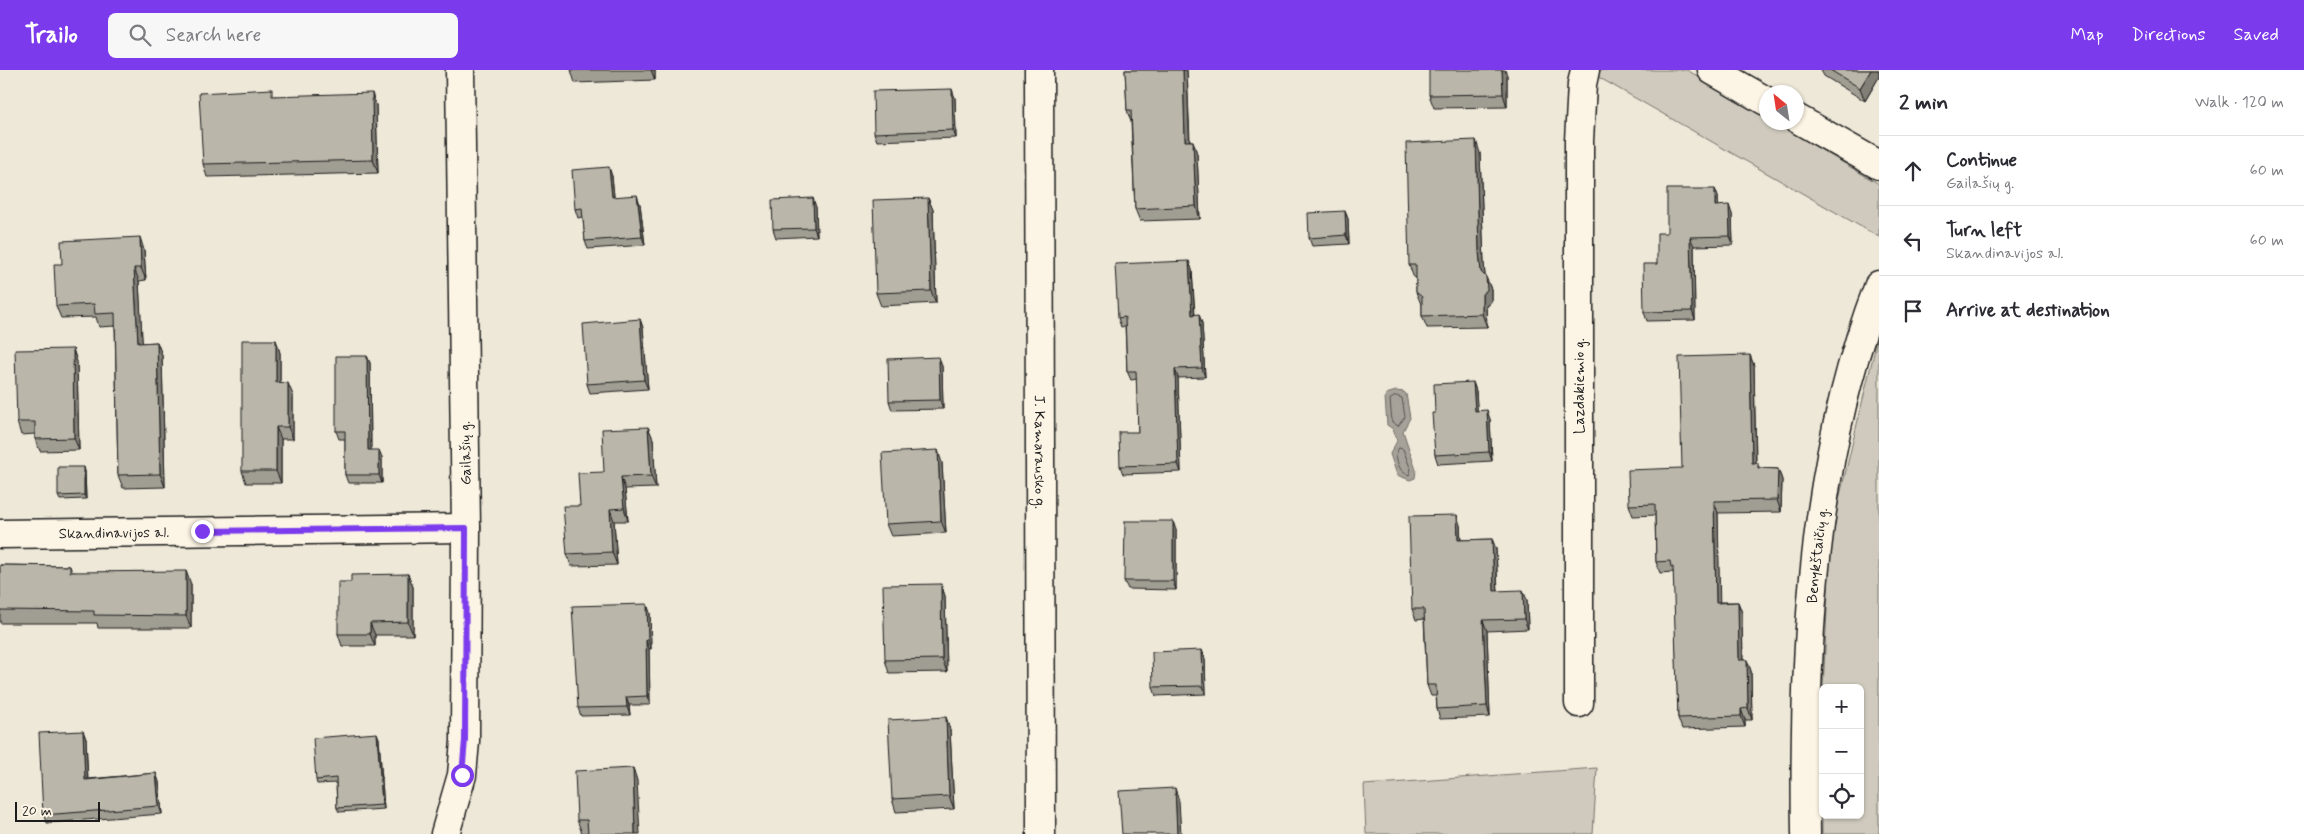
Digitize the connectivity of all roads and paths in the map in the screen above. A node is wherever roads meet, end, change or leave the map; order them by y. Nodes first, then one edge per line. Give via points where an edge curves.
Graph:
1 (460, 70) edge
2 (1039, 70) edge
3 (1585, 70) edge
4 (1712, 70) edge
5 (1759, 97) edge
6 (1804, 123) edge
7 (1879, 165) edge
8 (1879, 285) edge
9 (466, 528) junction
10 (0, 534) edge
11 (1579, 703) dead end
12 (445, 834) edge
13 (1040, 834) edge
14 (1806, 834) edge

1 - 9 street, Gailašių g.
2 - 13 street, J. Kamarausko g.
3 - 11 street, Lazdakiemio g. via 1579,141
4 - 5 street
6 - 7 street
8 - 14 street, Benykštaičių g. via 1844,399 1822,506 1812,580 1808,640
9 - 10 street, Skandinavijos al.
9 - 12 street, Gailašių g. via 465,740 462,775

